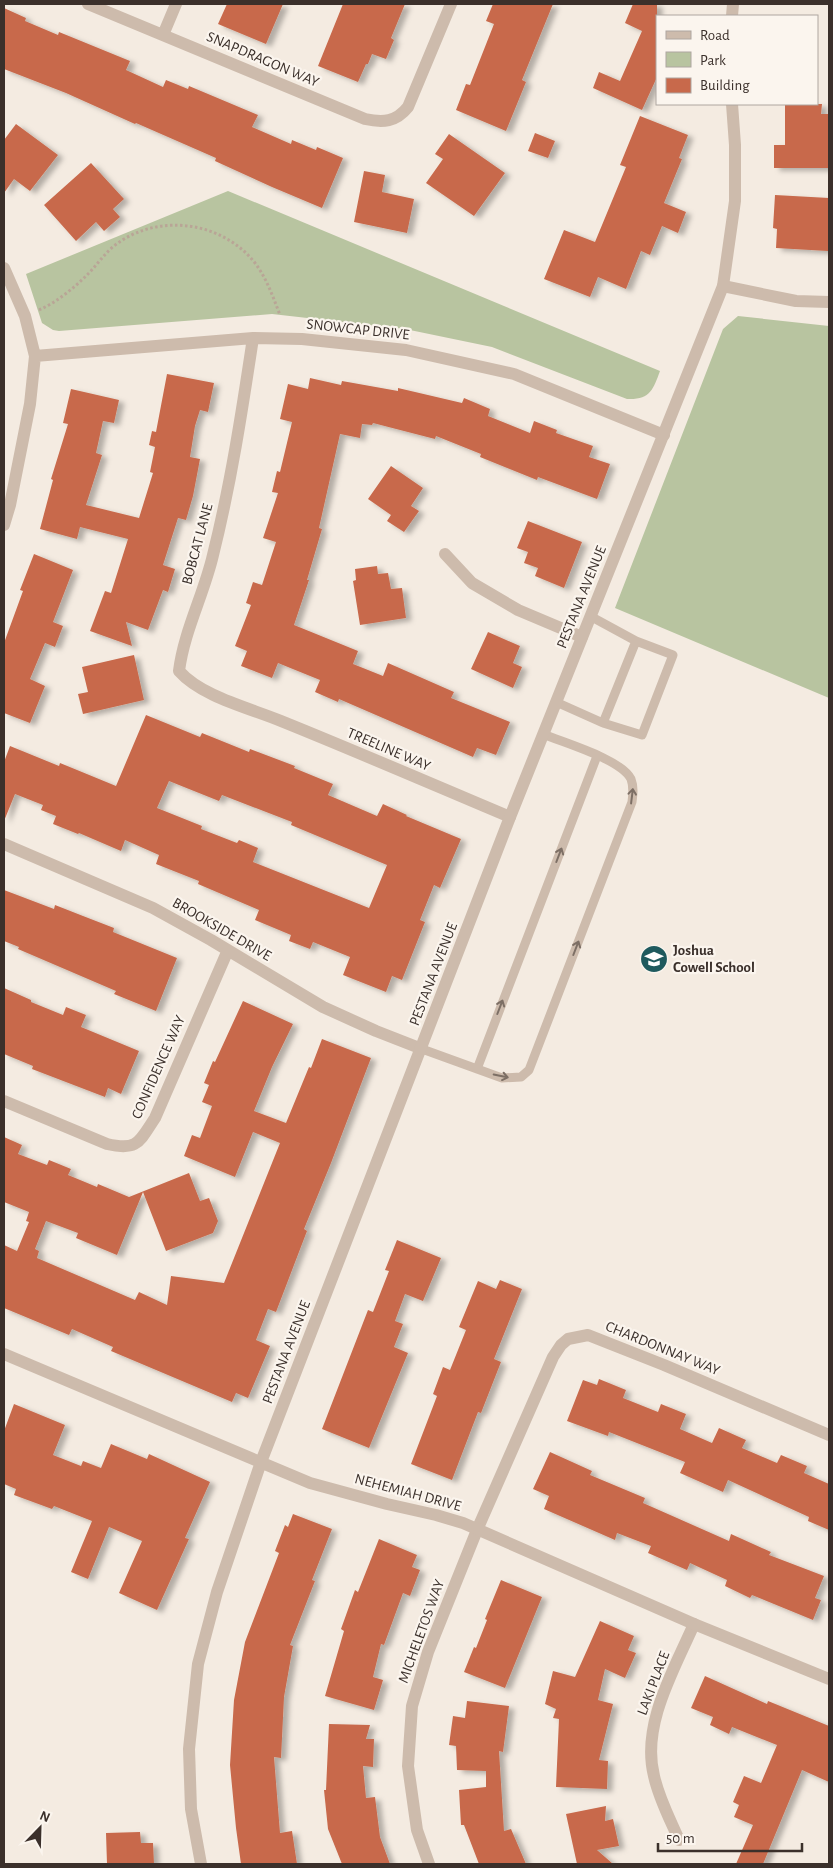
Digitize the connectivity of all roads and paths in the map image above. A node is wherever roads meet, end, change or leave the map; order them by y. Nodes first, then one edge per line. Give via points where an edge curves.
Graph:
1 (88, 4) edge
2 (176, 4) edge
3 (451, 4) edge
4 (163, 35) junction
5 (732, 105) edge
6 (4, 268) edge
7 (724, 286) junction
8 (829, 302) edge
9 (38, 310) dead end
10 (280, 315) dead end
11 (253, 338) junction
12 (35, 356) junction
13 (664, 435) junction
14 (4, 525) edge
15 (445, 554) dead end
16 (590, 616) junction
17 (582, 637) junction
18 (636, 641) junction
19 (556, 702) junction
20 (255, 711) joint
21 (603, 723) junction
22 (543, 734) junction
23 (597, 756) junction
24 (510, 817) junction
25 (4, 844) edge
26 (228, 950) junction
27 (422, 1049) junction
28 (477, 1069) junction
29 (4, 1101) edge
30 (4, 1354) edge
31 (829, 1435) edge
32 (261, 1462) junction
33 (477, 1530) junction
34 (694, 1624) junction
35 (829, 1679) edge
36 (679, 1840) dead end
37 (201, 1864) edge
38 (429, 1864) edge

1 - 4 street, SNAPDRAGON WAY
2 - 4 street
3 - 4 street, SNAPDRAGON WAY via 408,107 401,116 378,122
5 - 7 street, PESTANA AVENUE via 735,201
6 - 12 street via 25,316
7 - 8 street via 796,301
7 - 13 street, PESTANA AVENUE
9 - 10 path via 54,303 123,240 148,228 176,225 207,229 241,249 268,283
11 - 12 street, SNOWCAP DRIVE
11 - 13 street, SNOWCAP DRIVE via 302,339 406,350 448,358 514,374
11 - 20 street, BOBCAT LANE via 229,487 213,557 182,652 179,671 188,681
12 - 14 street via 30,404
13 - 16 street, PESTANA AVENUE
15 - 17 street via 472,583 518,610
16 - 17 street, PESTANA AVENUE
16 - 18 lane
17 - 19 street, PESTANA AVENUE
18 - 21 lane
18 - 21 lane via 673,656 642,735
19 - 21 lane
19 - 22 street, PESTANA AVENUE
20 - 24 street, TREELINE WAY
22 - 23 lane
22 - 24 street, PESTANA AVENUE
28 -> 23 lane
28 -> 23 lane via 502,1078 521,1077 529,1070 632,802 634,788 630,778 622,768
24 - 27 street, PESTANA AVENUE
25 - 26 street, BROOKSIDE DRIVE via 153,908
26 - 27 street, BROOKSIDE DRIVE via 323,1006
26 - 29 street, CONFIDENCE WAY via 156,1118 140,1142 132,1146 106,1144
27 - 28 lane
27 - 32 street, PESTANA AVENUE
30 - 32 street, NEHEMIAH DRIVE
31 - 33 street, CHARDONNAY WAY via 588,1335 568,1339 553,1357
32 - 33 street, NEHEMIAH DRIVE via 310,1483 436,1515
32 - 37 street, PESTANA AVENUE via 217,1592 198,1664 189,1749 191,1809
33 - 34 street, NEHEMIAH DRIVE
33 - 38 street, MICHELETOS WAY via 428,1652 412,1706 408,1766 417,1830
34 - 35 street, NEHEMIAH DRIVE
34 - 36 street, LAKI PLACE via 656,1715 651,1745 653,1775

